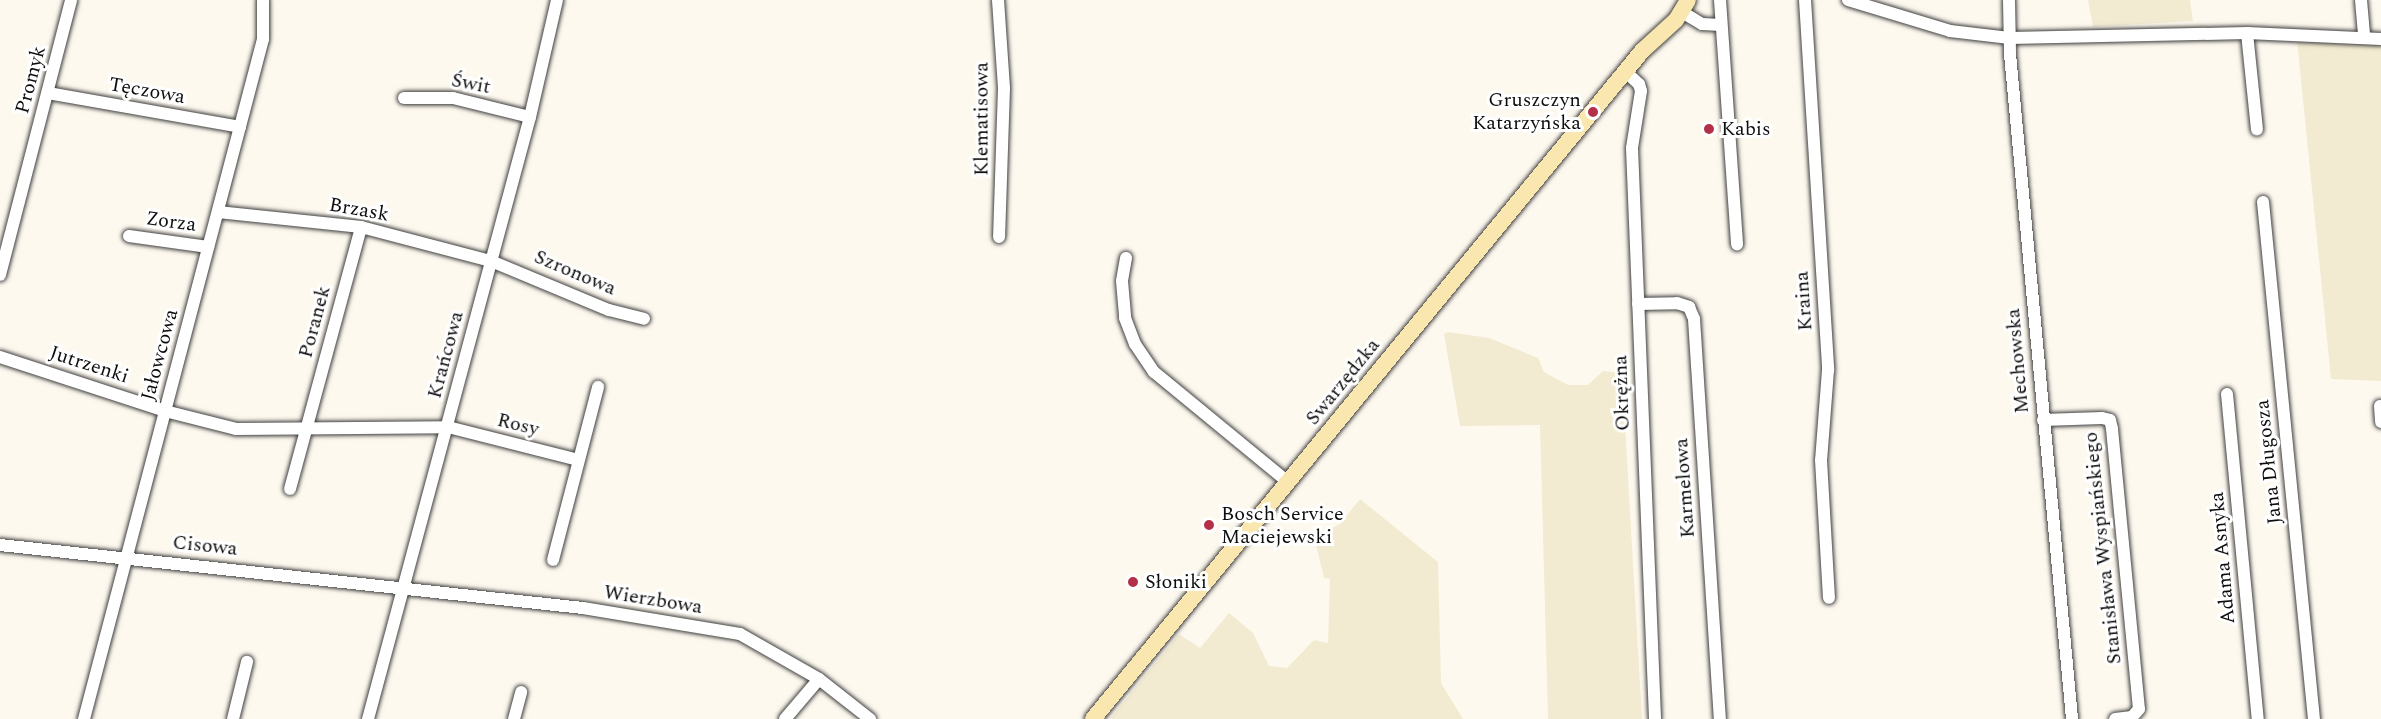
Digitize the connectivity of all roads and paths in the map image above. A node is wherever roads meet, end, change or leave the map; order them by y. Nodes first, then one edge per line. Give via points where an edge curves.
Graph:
1 (71, 0) edge
2 (263, 0) edge
3 (557, 0) edge
4 (998, 0) edge
5 (1700, 0) edge
6 (1720, 0) edge
7 (1804, 0) edge
8 (1848, 0) edge
9 (2009, 0) edge
10 (2361, 0) edge
11 (1687, 10) edge
12 (1721, 25) junction
13 (2247, 33) junction
14 (2010, 38) junction
15 (2364, 39) junction
16 (2381, 39) edge
17 (1626, 72) junction
18 (48, 93) junction
19 (404, 98) dead end
20 (530, 117) junction
21 (240, 128) junction
22 (2257, 129) dead end
23 (2264, 202) dead end
24 (218, 212) junction
25 (360, 227) junction
26 (129, 236) dead end
27 (999, 237) dead end
28 (1737, 244) dead end
29 (208, 248) junction
30 (1126, 258) dead end
31 (491, 261) junction
32 (0, 274) edge
33 (1638, 304) junction
34 (644, 319) dead end
35 (0, 357) edge
36 (598, 387) dead end
37 (2227, 394) dead end
38 (2380, 406) edge
39 (165, 411) junction
40 (2043, 420) junction
41 (2381, 422) edge
42 (307, 426) junction
43 (448, 427) junction
44 (578, 460) junction
45 (1288, 482) junction
46 (290, 489) dead end
47 (0, 545) edge
48 (126, 557) junction
49 (553, 560) dead end
50 (405, 589) junction
51 (1829, 598) dead end
52 (247, 662) dead end
53 (819, 679) junction
54 (521, 692) dead end
55 (84, 719) edge
56 (233, 719) edge
57 (368, 719) edge
58 (514, 719) edge
59 (785, 719) edge
60 (870, 719) edge
61 (1094, 719) edge
62 (1655, 719) edge
63 (1720, 719) edge
64 (2072, 719) edge
65 (2115, 719) edge
66 (2258, 719) edge
67 (2314, 719) edge

1 - 18 street, Promyk
2 - 21 street, Jałowcowa via 263,39
3 - 20 street, Krańcowa
4 - 27 street, Klematisowa via 1004,88
5 - 11 street, Swarzędzka
6 - 12 street
7 - 51 street, Kraina via 1828,370 1821,460
8 - 14 street via 1950,31
9 - 14 street, Mechowska
10 - 15 street
11 - 12 street via 1702,24
11 - 17 street, Swarzędzka
12 - 28 street
13 - 14 street
13 - 15 street
13 - 22 street
14 - 40 street, Mechowska
15 - 16 street
17 - 33 street, Okrężna via 1641,91 1632,148
17 - 45 street, Swarzędzka
18 - 21 street, Tęczowa
18 - 32 street, Promyk
19 - 20 street, Świt via 453,98
20 - 31 street, Krańcowa
21 - 24 street, Jałowcowa
23 - 67 street, Jana Długosza
24 - 25 street, Brzask
24 - 29 street, Jałowcowa
25 - 31 street, Brzask
25 - 42 street, Poranek
26 - 29 street, Zorza
29 - 39 street, Jałowcowa
30 - 45 street via 1122,281 1125,318 1135,344 1154,372
31 - 34 street, Szronowa via 609,310
31 - 43 street, Krańcowa
33 - 62 street, Okrężna
33 - 63 street, Karmelowa via 1677,303 1689,307 1694,319
35 - 39 street, Jutrzenki
36 - 44 street
37 - 66 street, Adama Asnyka
38 - 41 street
39 - 42 street, Jutrzenki via 236,429
39 - 48 street, Jałowcowa
40 - 64 street, Mechowska
40 - 65 street, Stanisława Wyspiańskiego via 2102,418 2109,420 2112,429 2139,709 2132,717
42 - 43 street, Jutrzenki
42 - 46 street
43 - 44 street, Rosy
43 - 50 street, Krańcowa
44 - 49 street
45 - 61 street, Swarzędzka
47 - 48 street, Cisowa
48 - 50 street, Cisowa
48 - 55 street, Jałowcowa
50 - 53 street, Wierzbowa via 583,608 740,634
50 - 57 street, Krańcowa
52 - 56 street
53 - 59 street
53 - 60 street, Wierzbowa
54 - 58 street

